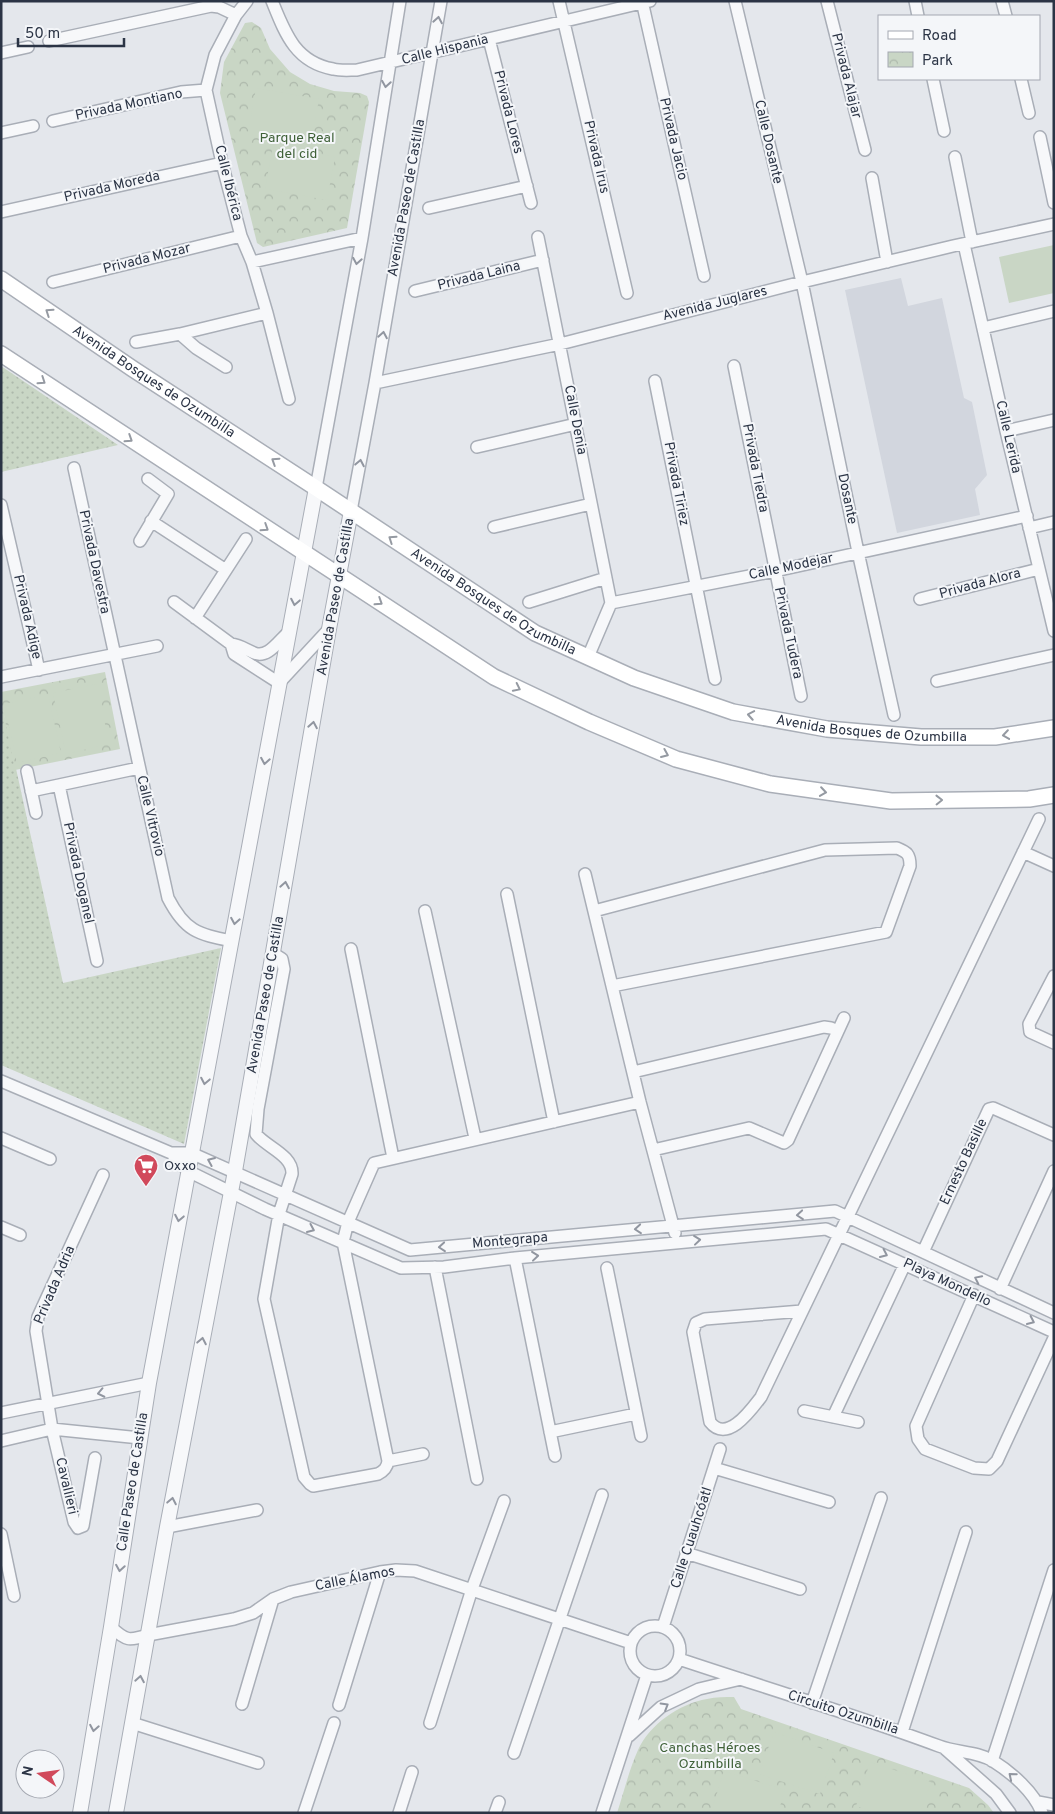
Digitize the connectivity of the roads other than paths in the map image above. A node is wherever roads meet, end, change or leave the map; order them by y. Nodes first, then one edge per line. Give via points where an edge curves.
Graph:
1 (247, 1) edge
2 (272, 1) edge
3 (400, 1) edge
4 (441, 1) edge
5 (559, 1) edge
6 (735, 1) edge
7 (827, 1) edge
8 (915, 1) edge
9 (1002, 1) edge
10 (645, 2) edge
11 (236, 15) junction
12 (918, 15) edge
13 (1006, 15) edge
14 (564, 21) junction
15 (489, 39) junction
16 (49, 41) dead end
17 (28, 46) dead end
18 (1, 53) edge
19 (432, 53) junction
20 (390, 63) junction
21 (932, 80) edge
22 (1021, 80) edge
23 (206, 90) junction
24 (1029, 113) dead end
25 (53, 122) dead end
26 (33, 126) dead end
27 (944, 131) dead end
28 (1, 133) edge
29 (1040, 137) dead end
30 (865, 150) dead end
31 (955, 157) dead end
32 (222, 163) junction
33 (872, 178) dead end
34 (526, 186) junction
35 (531, 203) dead end
36 (1054, 203) edge
37 (429, 208) dead end
38 (1, 212) edge
39 (1054, 224) edge
40 (241, 236) junction
41 (538, 237) dead end
42 (362, 238) junction
43 (968, 243) junction
44 (543, 260) junction
45 (252, 262) junction
46 (887, 262) junction
47 (704, 276) dead end
48 (1, 279) edge
49 (53, 282) dead end
50 (802, 282) junction
51 (415, 291) dead end
52 (628, 293) dead end
53 (1054, 311) edge
54 (268, 313) junction
55 (983, 328) junction
56 (180, 334) junction
57 (136, 342) dead end
58 (560, 344) junction
59 (1, 354) edge
60 (734, 366) dead end
61 (226, 367) dead end
62 (655, 382) dead end
63 (375, 383) junction
64 (289, 398) dead end
65 (1054, 420) edge
66 (576, 424) junction
67 (1006, 431) junction
68 (477, 447) dead end
69 (74, 468) dead end
70 (148, 479) dead end
71 (316, 488) junction
72 (591, 504) junction
73 (1, 506) edge
74 (351, 511) junction
75 (1026, 516) junction
76 (151, 521) junction
77 (1054, 522) edge
78 (494, 527) dead end
79 (1029, 528) junction
80 (246, 539) dead end
81 (140, 541) dead end
82 (858, 552) junction
83 (304, 554) junction
84 (1039, 568) junction
85 (226, 570) junction
86 (775, 571) junction
87 (338, 575) junction
88 (606, 578) junction
89 (696, 587) junction
90 (920, 600) dead end
91 (174, 602) dead end
92 (529, 602) dead end
93 (611, 603) junction
94 (196, 618) junction
95 (329, 629) junction
96 (1054, 631) edge
97 (289, 632) junction
98 (231, 644) junction
99 (157, 646) dead end
100 (114, 655) junction
101 (260, 655) junction
102 (1054, 655) edge
103 (588, 657) junction
104 (257, 668) junction
105 (39, 670) junction
106 (1, 677) edge
107 (715, 679) dead end
108 (937, 682) dead end
109 (279, 683) junction
110 (801, 696) dead end
111 (894, 715) dead end
112 (1054, 728) edge
113 (139, 768) junction
114 (27, 771) dead end
115 (59, 785) junction
116 (31, 791) junction
117 (1054, 795) edge
118 (36, 813) dead end
119 (1039, 819) dead end
120 (1023, 852) junction
121 (1054, 866) edge
122 (585, 874) dead end
123 (507, 894) dead end
124 (425, 911) dead end
125 (594, 911) junction
126 (232, 941) junction
127 (351, 949) dead end
128 (274, 954) junction
129 (97, 961) dead end
130 (1054, 976) edge
131 (612, 986) junction
132 (844, 1018) dead end
133 (838, 1031) junction
134 (1054, 1042) edge
135 (633, 1072) junction
136 (1, 1081) edge
137 (640, 1102) junction
138 (554, 1122) junction
139 (1054, 1135) edge
140 (1, 1138) edge
141 (475, 1138) junction
142 (653, 1150) junction
143 (191, 1152) junction
144 (171, 1153) junction
145 (393, 1158) junction
146 (50, 1160) dead end
147 (188, 1171) junction
148 (235, 1171) junction
149 (1054, 1171) edge
150 (103, 1175) dead end
151 (256, 1181) junction
152 (231, 1192) junction
153 (286, 1194) junction
154 (247, 1200) junction
155 (279, 1214) junction
156 (848, 1217) junction
157 (348, 1222) junction
158 (674, 1226) junction
159 (1, 1227) edge
160 (839, 1234) junction
161 (20, 1235) dead end
162 (343, 1242) junction
163 (676, 1242) junction
164 (922, 1252) junction
165 (515, 1258) junction
166 (905, 1264) junction
167 (435, 1267) junction
168 (607, 1268) dead end
169 (1000, 1289) junction
170 (974, 1295) junction
171 (802, 1311) junction
172 (1054, 1313) edge
173 (1054, 1332) edge
174 (1054, 1338) edge
175 (149, 1383) junction
176 (48, 1405) junction
177 (804, 1411) dead end
178 (1, 1413) edge
179 (636, 1414) junction
180 (833, 1417) junction
181 (858, 1422) dead end
182 (52, 1429) junction
183 (550, 1432) junction
184 (641, 1436) dead end
185 (140, 1438) junction
186 (1, 1441) edge
187 (720, 1449) dead end
188 (424, 1454) dead end
189 (555, 1456) dead end
190 (95, 1458) dead end
191 (388, 1461) junction
192 (714, 1468) junction
193 (477, 1479) dead end
194 (602, 1495) dead end
195 (881, 1498) dead end
196 (504, 1501) dead end
197 (829, 1502) dead end
198 (257, 1510) dead end
199 (167, 1527) junction
200 (966, 1532) dead end
201 (1, 1534) edge
202 (686, 1553) junction
203 (1054, 1570) edge
204 (380, 1572) junction
205 (800, 1589) dead end
206 (472, 1590) junction
207 (14, 1596) dead end
208 (273, 1599) junction
209 (559, 1619) junction
210 (111, 1627) junction
211 (663, 1627) junction
212 (148, 1635) junction
213 (631, 1643) junction
214 (679, 1659) junction
215 (648, 1675) junction
216 (741, 1679) junction
217 (812, 1703) junction
218 (242, 1704) dead end
219 (338, 1705) dead end
220 (132, 1723) junction
221 (334, 1723) dead end
222 (430, 1723) dead end
223 (902, 1732) junction
224 (627, 1738) junction
225 (944, 1748) junction
226 (514, 1753) dead end
227 (992, 1761) junction
228 (258, 1763) dead end
229 (412, 1772) dead end
230 (1054, 1805) edge
231 (1040, 1807) edge
232 (80, 1813) edge
233 (116, 1813) edge
234 (304, 1813) edge
235 (399, 1813) edge
236 (602, 1813) edge
237 (1010, 1813) edge

1 - 11 street, Calle Ibérica
2 - 20 street, Calle Hispania via 286,36 298,52 315,62 334,69 357,70
3 - 20 street
19 -> 4 street, Avenida Paseo de Castilla
5 - 14 street, Privada Irus
6 - 50 street, Calle Dosante
7 - 30 street, Privada Alajar
8 - 12 street
9 - 13 street
10 - 14 street, Calle Hispania
10 - 47 street, Privada Jacio
11 - 16 street via 210,6
11 - 23 street, Calle Ibérica via 215,55
14 - 15 street, Calle Hispania
14 - 52 street, Privada Irus
15 - 19 street, Calle Hispania
15 - 34 street, Privada Lores
17 - 18 street
19 - 20 street, Calle Hispania
63 -> 19 street, Avenida Paseo de Castilla
20 -> 42 street
21 - 27 street
22 - 24 street
23 - 25 street, Privada Montiano via 182,92
23 - 32 street, Calle Ibérica
26 - 28 street
29 - 36 street
31 - 43 street, Calle Lerida
32 - 38 street, Privada Moreda
32 - 40 street, Calle Ibérica
33 - 46 street
34 - 35 street, Privada Lores
34 - 37 street
39 - 43 street, Avenida Juglares
40 - 45 street, Calle Ibérica
40 - 49 street, Privada Mozar
41 - 44 street, Calle Denia
42 - 45 street
42 -> 71 street
43 - 46 street, Avenida Juglares
43 - 55 street, Calle Lerida
44 - 51 street, Privada Laina
44 - 58 street, Calle Denia
45 - 54 street, Calle Ibérica
46 - 50 street, Avenida Juglares
71 -> 48 main road, Avenida Bosques de Ozumbilla
50 - 58 street, Avenida Juglares
50 - 82 street, Dosante
53 - 55 street
54 - 56 street
54 - 64 street, Calle Ibérica
55 - 67 street, Calle Lerida
56 - 57 street
56 - 61 street
58 - 63 street, Avenida Juglares
58 - 66 street, Calle Denia
59 -> 83 main road
60 - 86 street, Privada Tiedra
62 - 89 street, Privada Tiriez
74 -> 63 street, Avenida Paseo de Castilla
65 - 67 street
66 - 68 street
66 - 72 street, Calle Denia
67 - 75 street, Calle Lerida
69 - 100 street, Privada Davestra
70 - 76 street via 168,494
71 - 74 main road, Avenida Bosques de Ozumbilla
71 - 83 street
72 - 78 street
72 - 88 street, Calle Denia
73 - 105 street, Privada Adige
74 - 87 street, Avenida Paseo de Castilla
103 -> 74 main road, Avenida Bosques de Ozumbilla via 536,633
75 - 79 street, Calle Lerida
75 - 82 street, Calle Modejar
76 - 81 street
76 - 85 street
77 - 79 street
79 - 84 street, Calle Lerida
80 - 85 street
82 - 86 street, Calle Modejar
82 - 111 street, Dosante
83 - 87 main road
83 -> 97 street
84 - 90 street, Privada Alora
84 - 96 street, Calle Lerida
85 - 94 street
86 - 89 street, Calle Modejar
86 - 110 street, Privada Tudera
87 - 95 street, Avenida Paseo de Castilla
87 -> 117 main road via 494,677 676,759 770,784 891,801 1029,799
88 - 92 street
88 - 93 street, Calle Denia
89 - 93 street, Calle Modejar
89 - 107 street, Privada Tiriez
91 - 94 street
93 - 103 street
94 - 98 street
95 - 109 street
128 -> 95 street, Avenida Paseo de Castilla
97 - 101 street via 266,654
97 - 109 street
98 - 101 street
98 - 104 street via 234,654
99 - 100 street
100 - 105 street
100 - 113 street, Calle Vitrovio
101 - 104 street
102 - 108 street
112 -> 103 main road, Avenida Bosques de Ozumbilla via 995,737 930,737 827,729 733,712 634,678
104 - 109 street
105 - 106 street
109 -> 126 street
113 - 115 street
113 - 126 street, Calle Vitrovio via 168,898 177,916 206,936
114 - 116 street
115 - 116 street
115 - 129 street, Privada Doganel
116 - 118 street
119 - 120 street
120 - 121 street
120 - 156 street
122 - 125 street
123 - 138 street
124 - 141 street
125 - 131 street
125 - 131 street via 825,850 897,848 910,856 910,866 886,932
126 -> 143 street
127 - 145 street
128 - 148 street, Avenida Paseo de Castilla
128 - 153 street via 282,959 284,969 256,1134 288,1160 292,1168
130 - 134 street via 1029,1024 1030,1032
131 - 135 street
132 - 133 street
133 - 135 street via 824,1027
133 - 142 street via 784,1143 749,1128
135 - 137 street
136 - 144 street
137 - 138 street
137 - 142 street
138 - 141 street
139 - 164 street, Ernesto Basille via 989,1109
140 - 146 street
141 - 145 street
142 - 158 street
143 - 144 street
143 - 147 street, Calle Paseo de Castilla
148 -> 143 street, Montegrapa
144 - 147 street
145 - 157 street via 374,1163
147 - 152 street, Montegrapa
147 -> 175 street, Calle Paseo de Castilla
148 - 151 street, Montegrapa
148 - 152 street, Avenida Paseo de Castilla
149 - 169 street
150 - 176 street, Privada Adria via 38,1317 36,1331
151 - 153 street, Montegrapa
151 - 154 street
152 - 154 street, Montegrapa
199 -> 152 street
153 - 155 street
153 - 157 street, Montegrapa
154 - 155 street, Montegrapa
155 -> 162 street, Montegrapa
155 - 191 street via 264,1299 304,1477 313,1486 378,1474 384,1471
156 -> 158 street, Montegrapa via 835,1211
156 - 160 street
156 - 164 street, Playa Mondello
158 -> 157 street, Montegrapa via 410,1250
157 - 162 street
158 - 163 street
159 - 161 street
163 -> 160 street, Montegrapa via 826,1229
160 -> 166 street, Playa Mondello
160 - 171 street
162 - 167 street, Montegrapa via 401,1268
162 - 191 street
165 -> 163 street, Montegrapa
169 -> 164 street, Playa Mondello
165 - 167 street, Montegrapa
165 - 183 street
166 - 170 street, Playa Mondello
166 - 180 street
167 - 193 street
168 - 179 street
169 - 172 street, Playa Mondello
170 -> 173 street, Playa Mondello
170 - 174 street via 916,1426 918,1439 926,1449 974,1468 989,1469 997,1461
171 - 171 street via 705,1318 696,1323 693,1332 710,1422 714,1427 735,1426 761,1398
175 -> 176 street
175 - 185 street, Calle Paseo de Castilla
176 - 178 street
176 - 182 street, Privada Adria
177 - 180 street
179 - 183 street
179 - 184 street
180 - 181 street
182 - 185 street
182 - 186 street
182 - 190 street, Cavallieri via 78,1528 83,1526
183 - 189 street
185 -> 210 street, Calle Paseo de Castilla
187 - 192 street, Calle Cuauhcóatl
188 - 191 street
192 - 197 street
192 - 202 street, Calle Cuauhcóatl
194 - 209 street
195 - 217 street
196 - 206 street
198 - 199 street
199 - 212 street
200 - 223 street
201 - 207 street
202 - 205 street
202 - 211 street, Calle Cuauhcóatl
203 - 227 street
204 - 206 street, Calle Álamos via 415,1571
204 - 208 street, Calle Álamos
204 - 219 street
206 - 209 street, Calle Álamos
206 - 222 street
208 - 212 street, Calle Álamos via 253,1613 234,1619
208 - 218 street
209 - 213 street, Calle Álamos
209 - 226 street
210 - 212 street, Calle Álamos via 128,1640
210 -> 232 street, Calle Paseo de Castilla
211 - 213 street via 650,1626 638,1632
211 - 214 street via 674,1634 680,1646
220 -> 212 street
213 - 215 street via 630,1656 636,1668
214 - 215 street via 672,1670 661,1676
214 - 216 street, Circuito Ozumbilla
215 - 224 street
216 - 217 street, Circuito Ozumbilla
224 -> 216 street via 661,1707 699,1689
217 - 223 street, Circuito Ozumbilla
220 - 228 street
220 - 233 street
221 - 234 street
223 - 225 street, Circuito Ozumbilla
224 - 236 street
225 - 227 street, Circuito Ozumbilla via 971,1752
225 - 237 street, Circuito Ozumbilla via 996,1794
231 -> 227 street, Circuito Ozumbilla via 1024,1786
229 - 235 street
230 - 231 street

